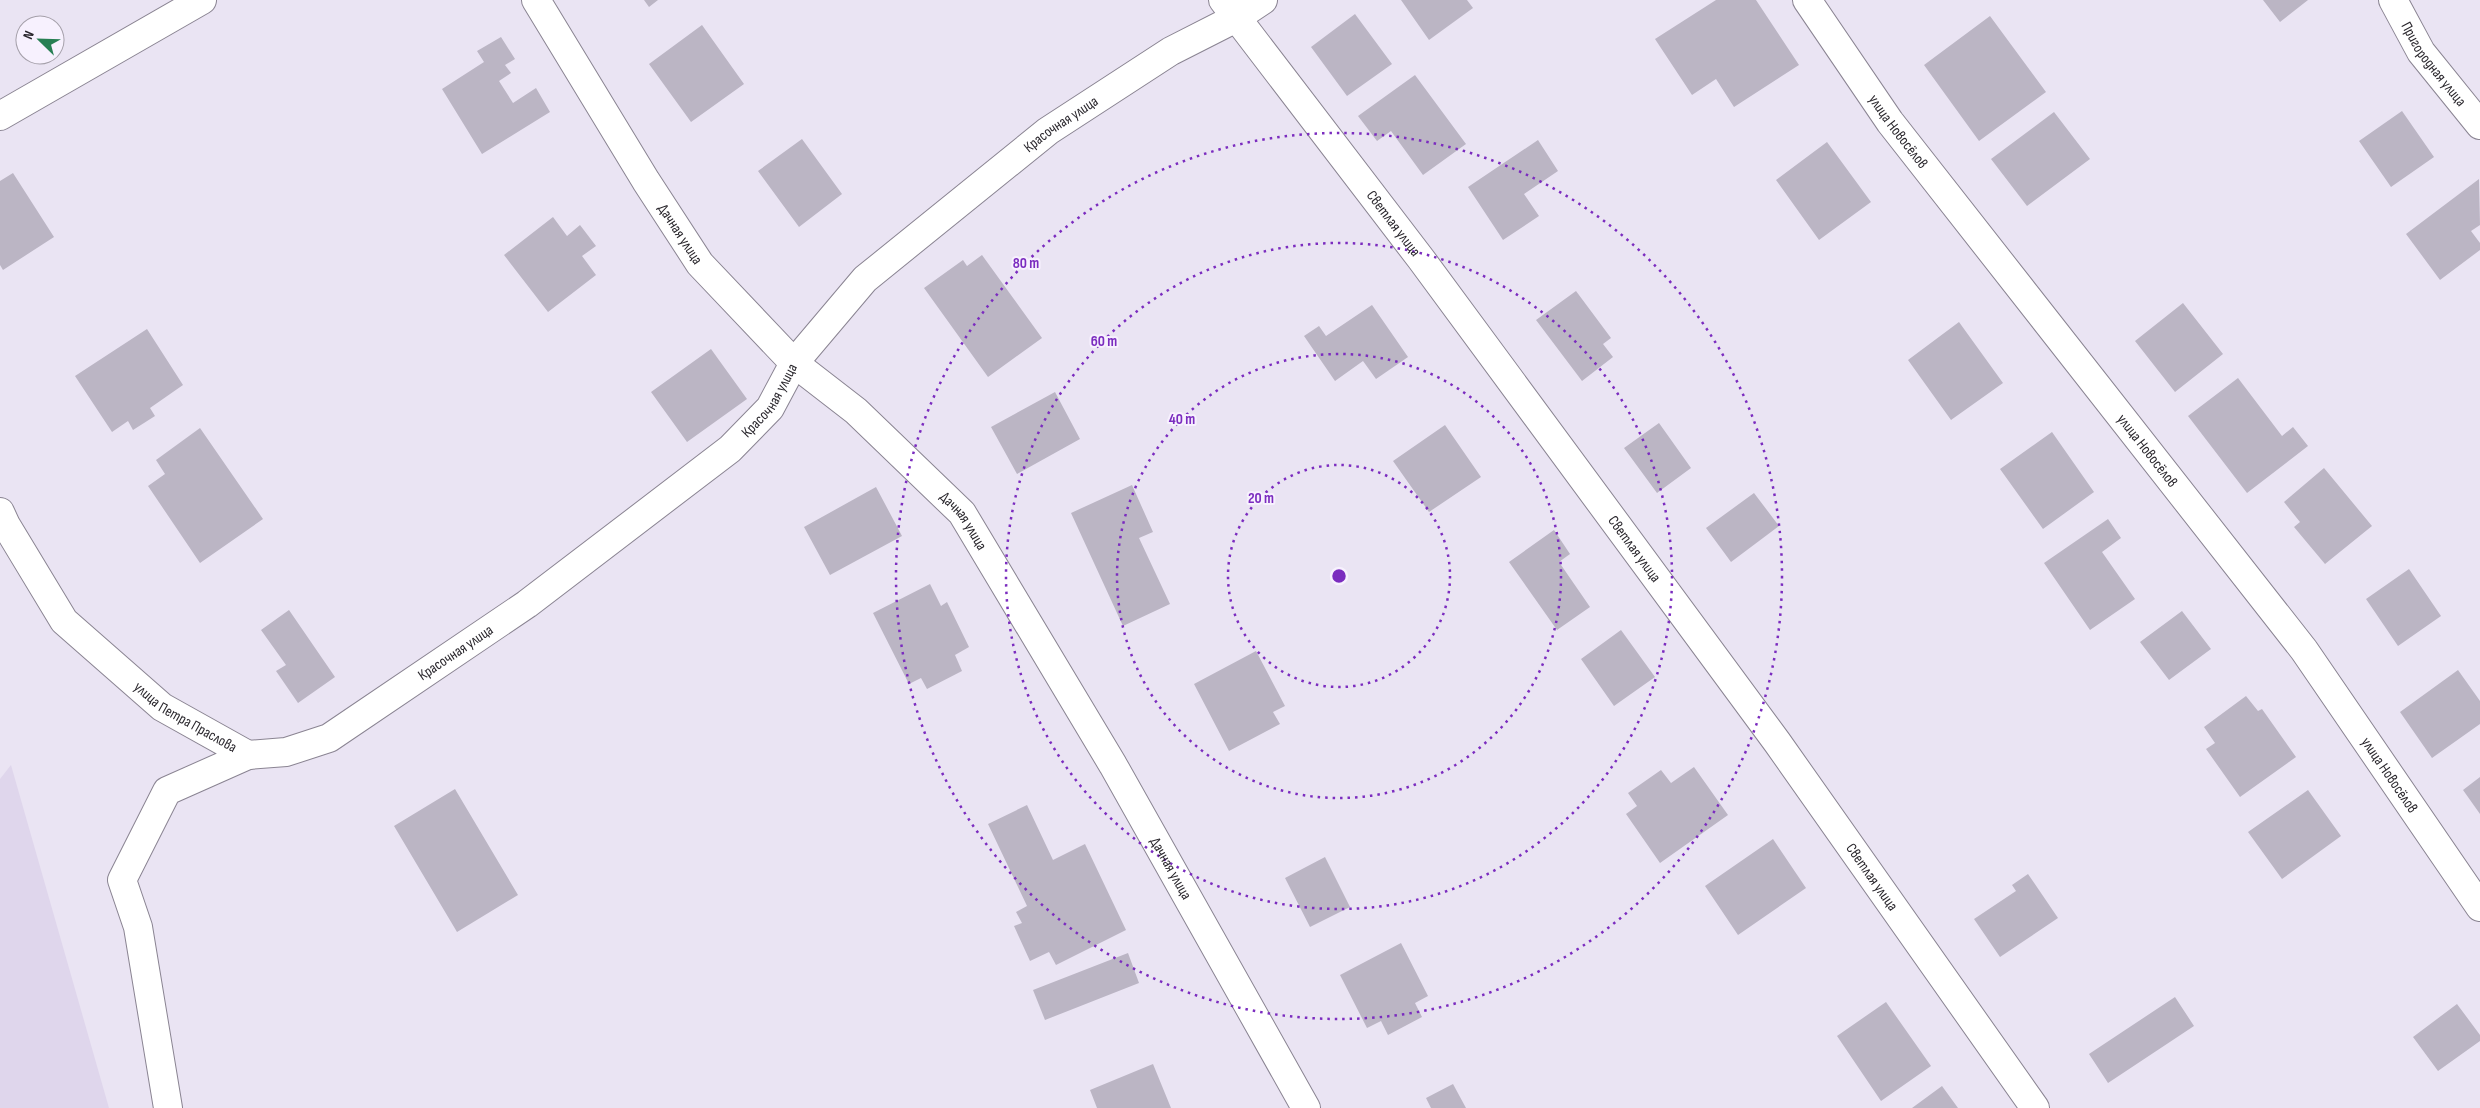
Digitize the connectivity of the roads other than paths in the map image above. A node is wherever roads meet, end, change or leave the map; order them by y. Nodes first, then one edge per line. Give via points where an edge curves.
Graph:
1 (202, 0) edge
2 (536, 0) edge
3 (1263, 0) edge
4 (1807, 0) edge
5 (2393, 0) edge
6 (1230, 9) edge
7 (0, 116) edge
8 (2480, 125) edge
9 (794, 363) junction
10 (0, 512) edge
11 (248, 756) junction
12 (2480, 907) edge
13 (168, 1108) edge
14 (1306, 1108) edge
15 (2035, 1108) edge

1 - 7 street
2 - 9 street, Дачная улица via 646,182 700,264
3 - 6 street, Красочная улица
4 - 12 street, улица Новосёлов via 1890,122 2304,650
5 - 8 street, Пригородная улица via 2421,52
6 - 9 street, Красочная улица via 1048,131 865,279
6 - 15 street, Светлая улица via 1421,259 1777,742
9 - 11 street, Красочная улица via 770,408 730,449 527,604 329,738 286,752
9 - 14 street, Дачная улица via 856,411 962,513 1113,765
10 - 11 street, улица Петра Праслова via 64,621 162,707
11 - 13 street, улица Петра Праслова via 167,791 122,880 138,927

